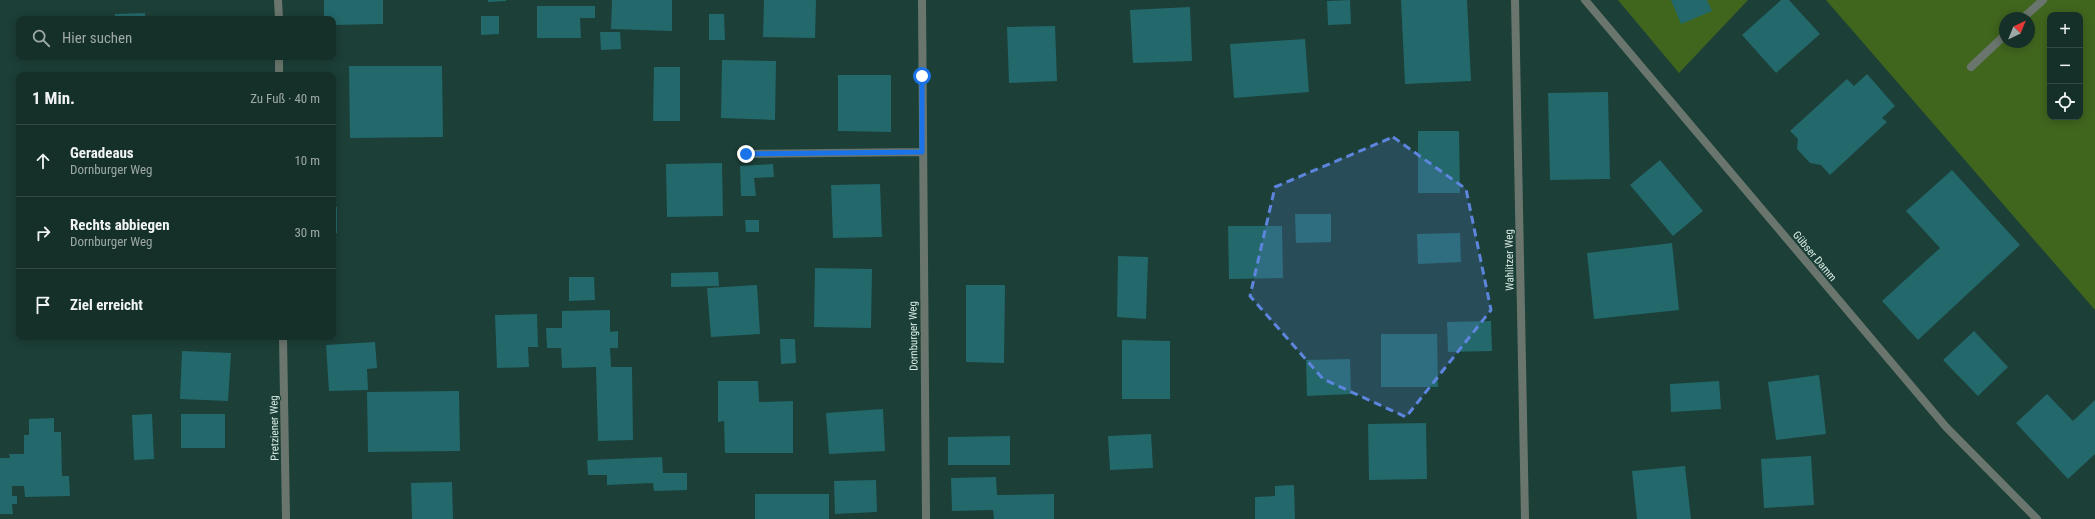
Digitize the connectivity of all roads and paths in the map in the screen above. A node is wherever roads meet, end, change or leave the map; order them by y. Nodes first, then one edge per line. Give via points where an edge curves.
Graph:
1 (278, 0) edge
2 (922, 0) edge
3 (1515, 0) edge
4 (1585, 0) edge
5 (2043, 0) edge
6 (2030, 12) edge
7 (278, 16) edge
8 (1999, 41) edge
9 (279, 60) edge
10 (1971, 67) dead end
11 (279, 72) edge
12 (922, 152) junction
13 (746, 154) dead end
14 (283, 340) edge
15 (286, 519) edge
16 (926, 519) edge
17 (1525, 519) edge
18 (2037, 519) edge

1 - 7 street
2 - 12 street, Dornburger Weg
3 - 17 street, Wahlitzer Weg
4 - 18 street, Gübser Damm via 1946,427
5 - 6 street
8 - 10 street
9 - 11 street
12 - 13 street
12 - 16 street, Dornburger Weg
14 - 15 street, Pretziener Weg

